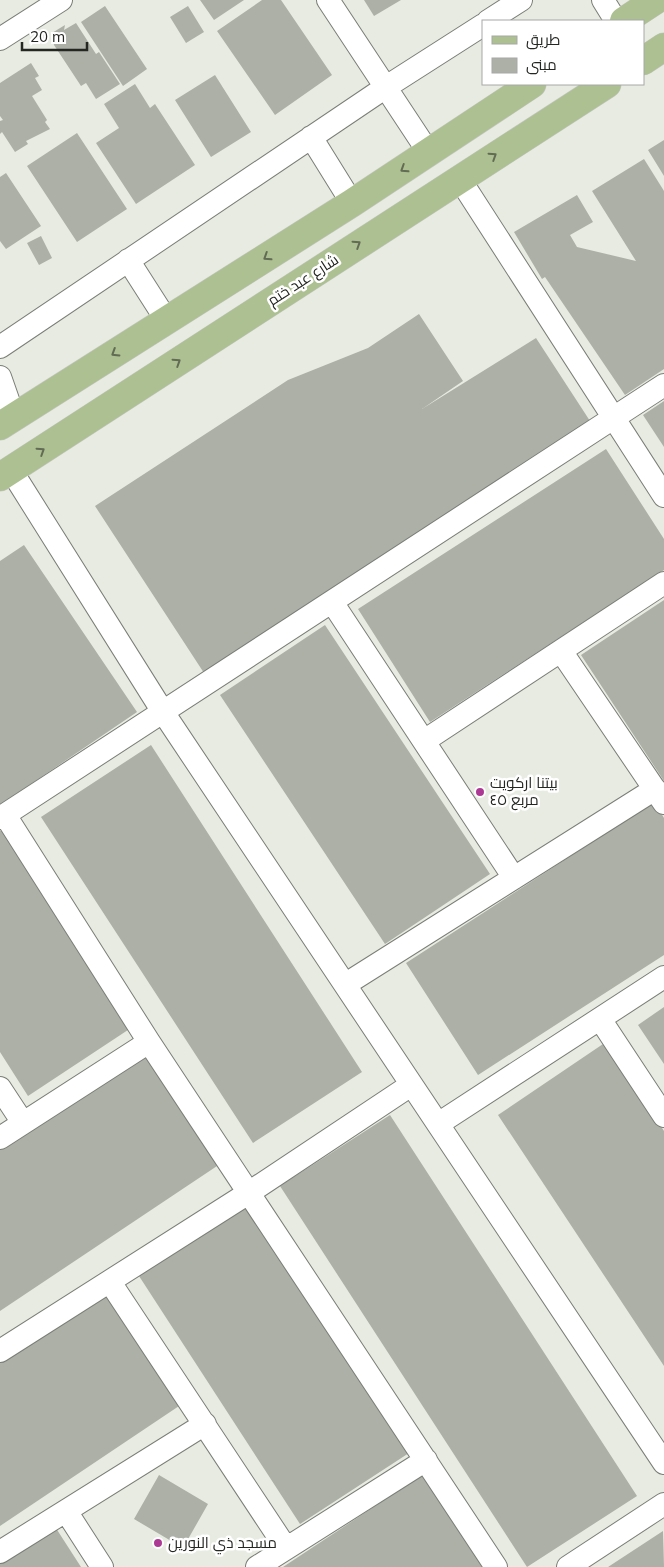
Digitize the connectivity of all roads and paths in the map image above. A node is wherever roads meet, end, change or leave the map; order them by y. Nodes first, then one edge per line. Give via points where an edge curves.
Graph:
1 (61, 0) edge
2 (328, 0) edge
3 (521, 0) edge
4 (603, 0) edge
5 (656, 0) edge
6 (490, 20) edge
7 (615, 20) edge
8 (626, 20) edge
9 (482, 26) edge
10 (0, 39) edge
11 (664, 47) edge
12 (644, 60) edge
13 (531, 85) edge
14 (605, 85) edge
15 (386, 87) junction
16 (311, 137) junction
17 (429, 153) junction
18 (459, 178) junction
19 (352, 203) junction
20 (128, 260) junction
21 (167, 321) junction
22 (0, 347) edge
23 (0, 377) edge
24 (664, 385) edge
25 (614, 418) junction
26 (7, 421) edge
27 (6, 473) edge
28 (664, 496) edge
29 (664, 583) edge
30 (332, 602) junction
31 (561, 651) junction
32 (163, 712) junction
33 (424, 741) junction
34 (659, 796) edge
35 (2, 817) edge
36 (514, 878) junction
37 (664, 977) edge
38 (346, 984) junction
39 (600, 1019) junction
40 (149, 1042) junction
41 (410, 1085) junction
42 (0, 1088) edge
43 (664, 1116) edge
44 (23, 1123) junction
45 (438, 1124) junction
46 (0, 1138) edge
47 (250, 1192) junction
48 (110, 1282) junction
49 (0, 1351) edge
50 (205, 1424) junction
51 (426, 1460) junction
52 (664, 1463) edge
53 (664, 1504) edge
54 (66, 1511) junction
55 (286, 1548) junction
56 (0, 1552) edge
57 (102, 1567) edge
58 (257, 1567) edge
59 (496, 1567) edge
60 (568, 1567) edge

1 - 10 street
2 - 15 street
3 - 6 street
4 - 7 street
5 - 8 main road
9 - 15 street
11 - 12 main road
13 - 17 main road
18 -> 14 main road, شارع عبد ختم
15 - 16 street
15 - 17 street
16 - 19 street
16 - 20 street
17 -> 19 main road
18 - 25 street
27 -> 18 main road, شارع عبد ختم
19 -> 21 main road
20 - 21 street
20 - 22 street
21 -> 26 main road
23 - 26 street
24 - 25 street
25 - 28 street
25 - 30 street
27 - 32 street
29 - 31 street
30 - 32 street
30 - 33 street
31 - 33 street
31 - 34 street
32 - 35 street
32 - 38 street
33 - 36 street
34 - 36 street
35 - 40 street
36 - 38 street
37 - 39 street
38 - 41 street
39 - 43 street
39 - 45 street
40 - 44 street
40 - 47 street
41 - 45 street
41 - 47 street
42 - 44 street
44 - 46 street
45 - 52 street
47 - 48 street
47 - 51 street
48 - 49 street
48 - 50 street
50 - 54 street
50 - 55 street
51 - 55 street
51 - 59 street
53 - 60 street
54 - 56 street
54 - 57 street
55 - 58 street

